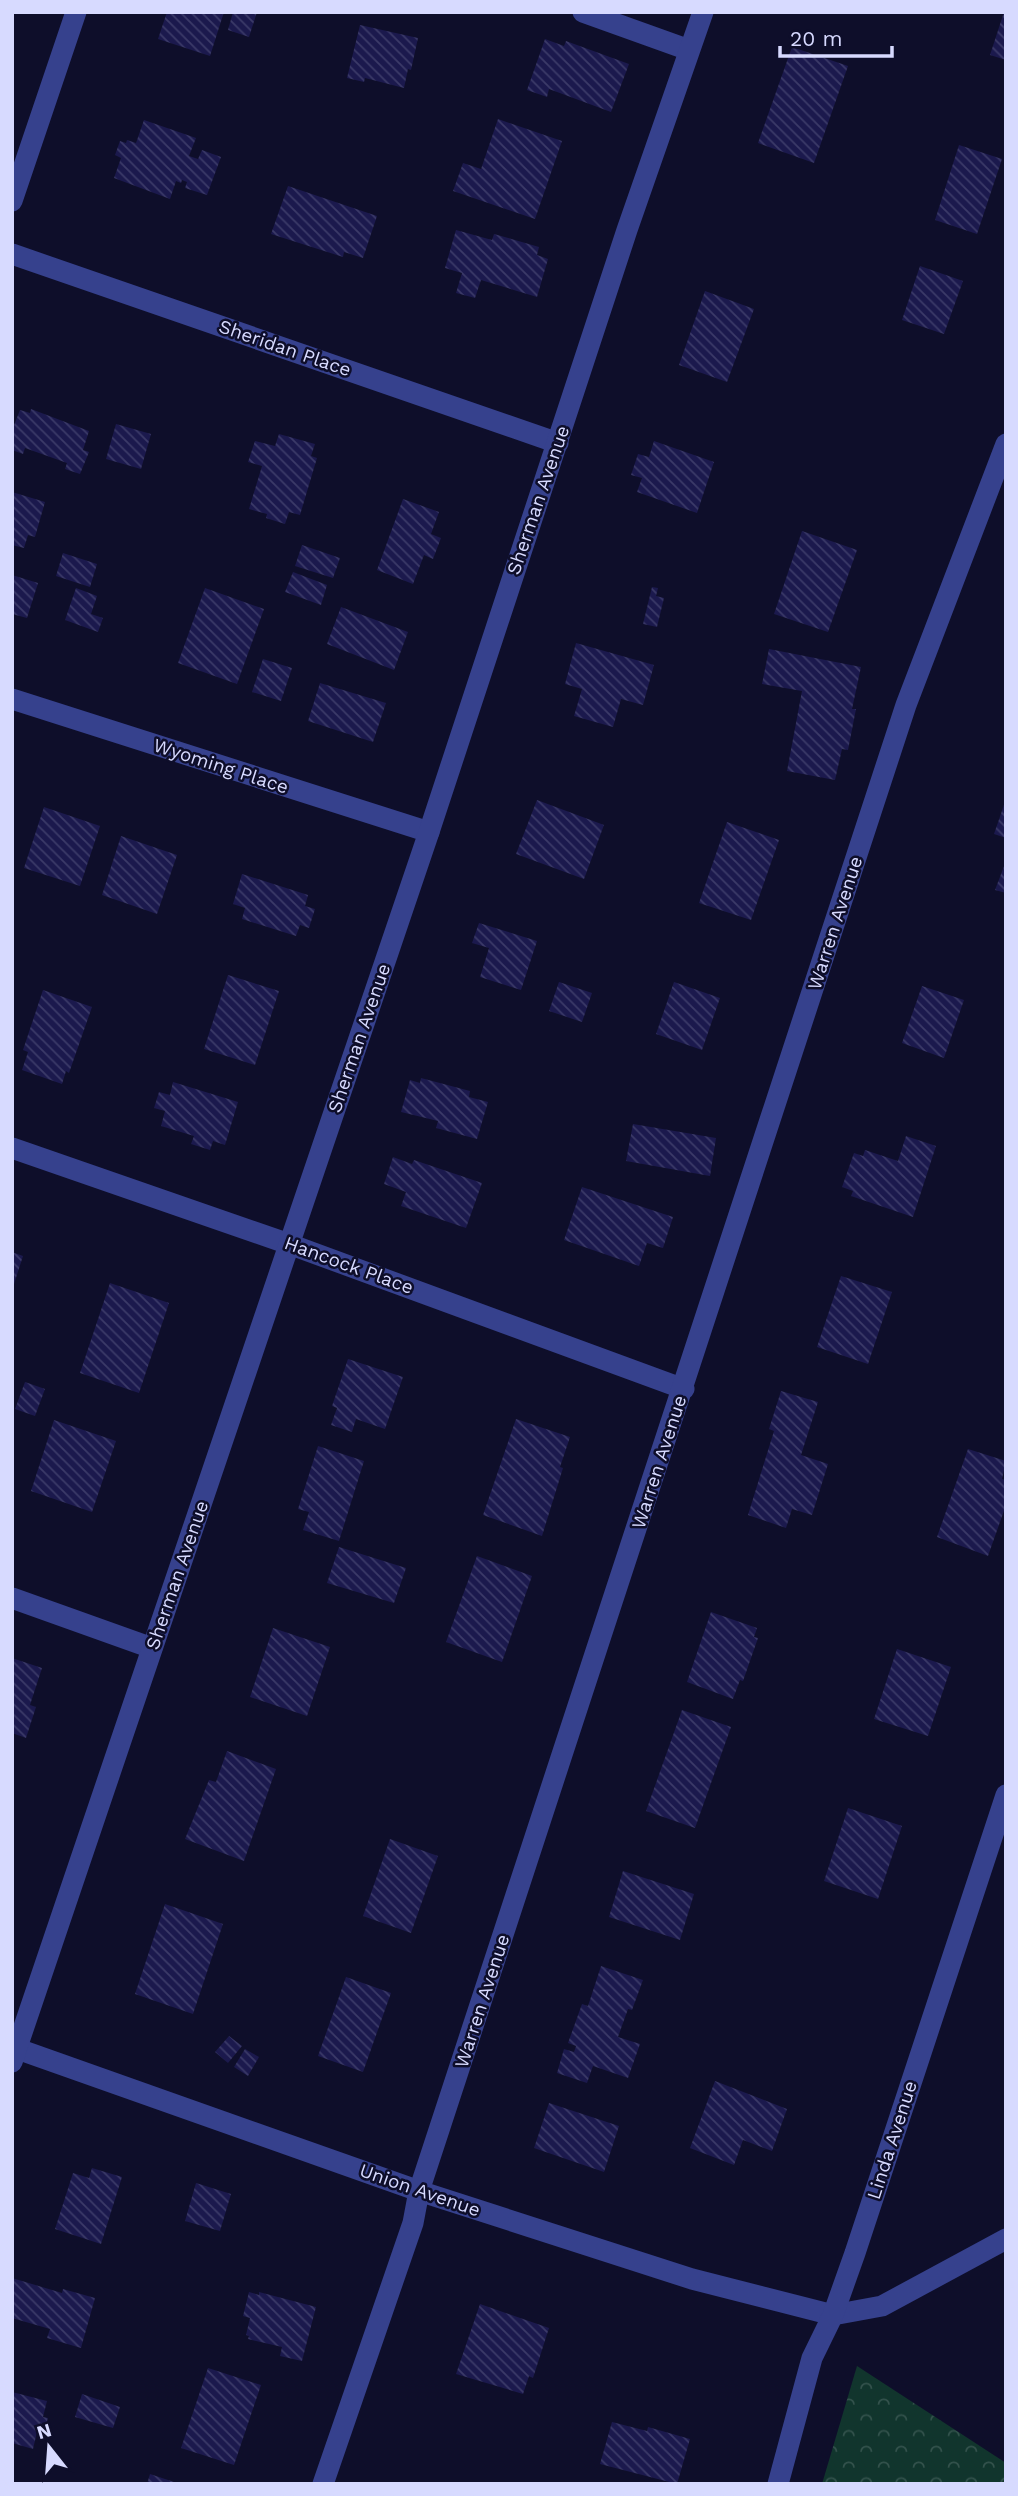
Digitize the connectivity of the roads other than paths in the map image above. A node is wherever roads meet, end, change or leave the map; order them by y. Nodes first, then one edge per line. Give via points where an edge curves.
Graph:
1 (76, 12) edge
2 (583, 12) edge
3 (703, 12) edge
4 (690, 50) junction
5 (12, 201) edge
6 (12, 254) edge
7 (558, 443) junction
8 (1006, 444) edge
9 (12, 699) edge
10 (429, 832) junction
11 (12, 1148) edge
12 (289, 1244) junction
13 (684, 1389) junction
14 (12, 1598) edge
15 (152, 1648) junction
16 (1006, 1796) edge
17 (14, 2053) edge
18 (419, 2191) junction
19 (1006, 2239) edge
20 (832, 2315) junction
21 (323, 2484) edge
22 (778, 2484) edge

1 - 5 street
2 - 4 street
3 - 4 street, Sherman Avenue
4 - 7 street, Sherman Avenue
6 - 7 street, Sheridan Place
7 - 10 street, Sherman Avenue
8 - 13 street, Warren Avenue via 906,705
9 - 10 street, Wyoming Place
10 - 12 street, Sherman Avenue
11 - 12 street, Hancock Place
12 - 13 street, Hancock Place
12 - 15 street, Sherman Avenue
13 - 18 street, Warren Avenue
14 - 15 street
15 - 17 street, Sherman Avenue
16 - 20 street, Linda Avenue
17 - 18 street, Union Avenue
18 - 20 street, Union Avenue via 692,2279
18 - 21 street, Warren Avenue via 413,2223
19 - 20 street via 882,2306
20 - 22 street, Linda Avenue via 813,2358

